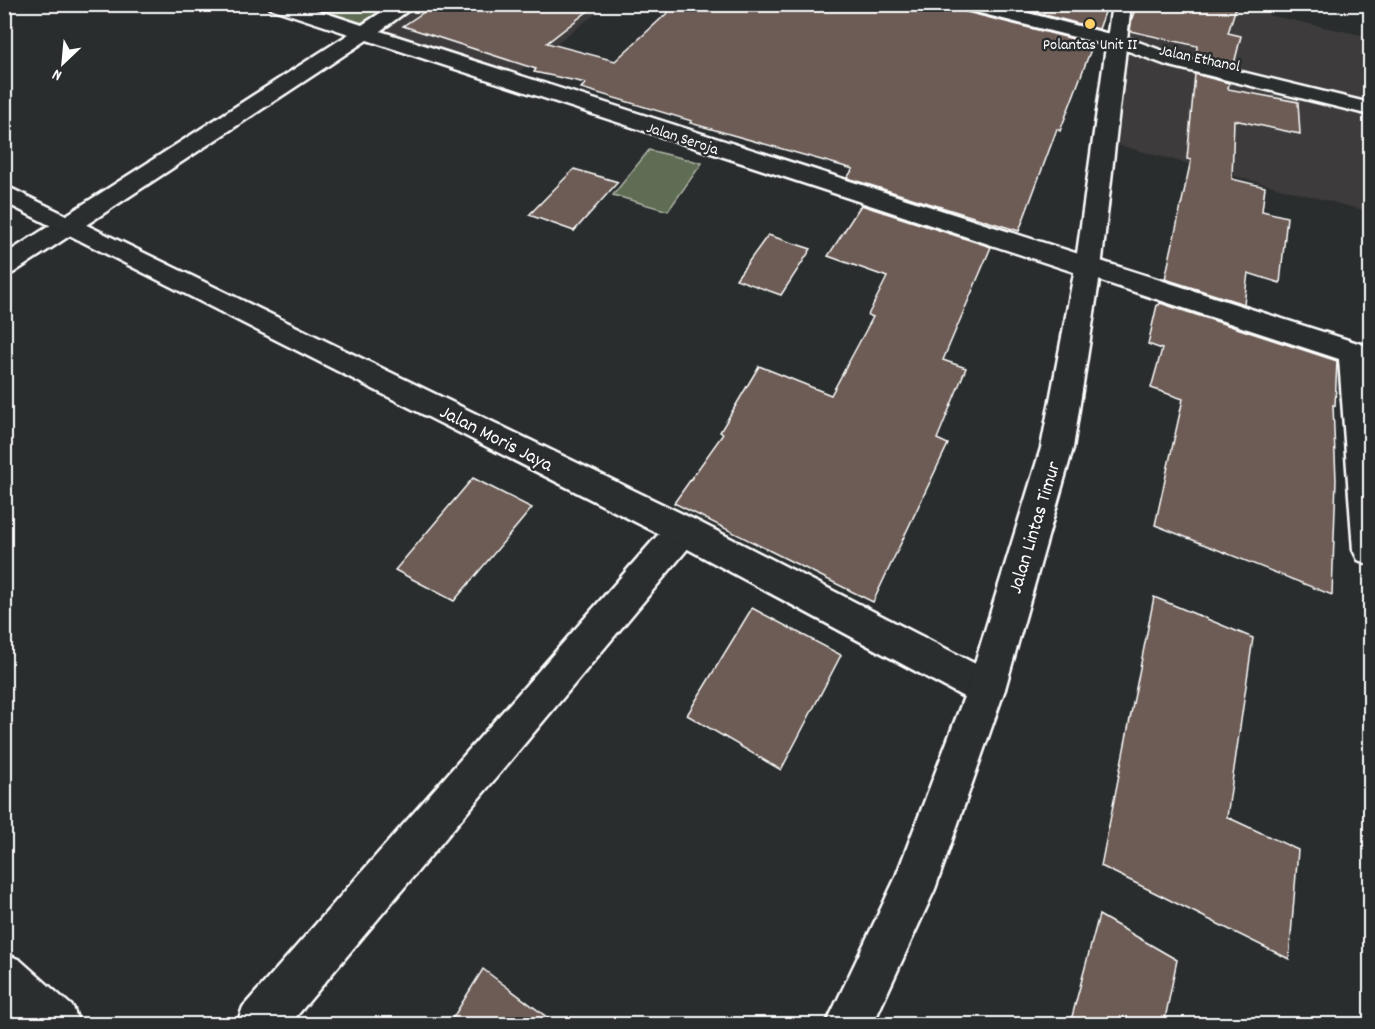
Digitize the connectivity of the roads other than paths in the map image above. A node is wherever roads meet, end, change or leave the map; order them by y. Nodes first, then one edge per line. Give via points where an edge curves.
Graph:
1 (277, 4) edge
2 (408, 4) edge
3 (967, 4) edge
4 (1122, 4) edge
5 (362, 33) junction
6 (1123, 44) junction
7 (1371, 97) edge
8 (1371, 109) edge
9 (4, 192) edge
10 (69, 223) junction
11 (4, 267) edge
12 (1088, 268) junction
13 (1362, 355) edge
14 (682, 530) junction
15 (1371, 550) edge
16 (986, 689) junction
17 (4, 976) edge
18 (56, 1024) edge
19 (260, 1024) edge
20 (849, 1024) edge

1 - 5 main road, Jalan Seroja
2 - 5 main road
3 - 6 main road
4 - 6 main road, Jalan Lintas Timur
5 - 10 main road
5 - 12 main road, Jalan Seroja
6 - 7 main road, Jalan Ethanol via 1175,50
6 - 8 main road, Jalan Ethanol via 1173,61
6 - 12 main road, Jalan Lintas Timur
9 - 10 main road, Jalan Moris Jaya
10 - 11 main road
10 - 14 main road, Jalan Moris Jaya
12 - 13 main road, Jalan Seroja
12 - 16 main road, Jalan Lintas Timur via 1057,448
13 - 15 main road
14 - 16 main road, Jalan Moris Jaya
14 - 19 main road
16 - 20 main road, Jalan Lintas Timur via 913,889
17 - 18 main road

